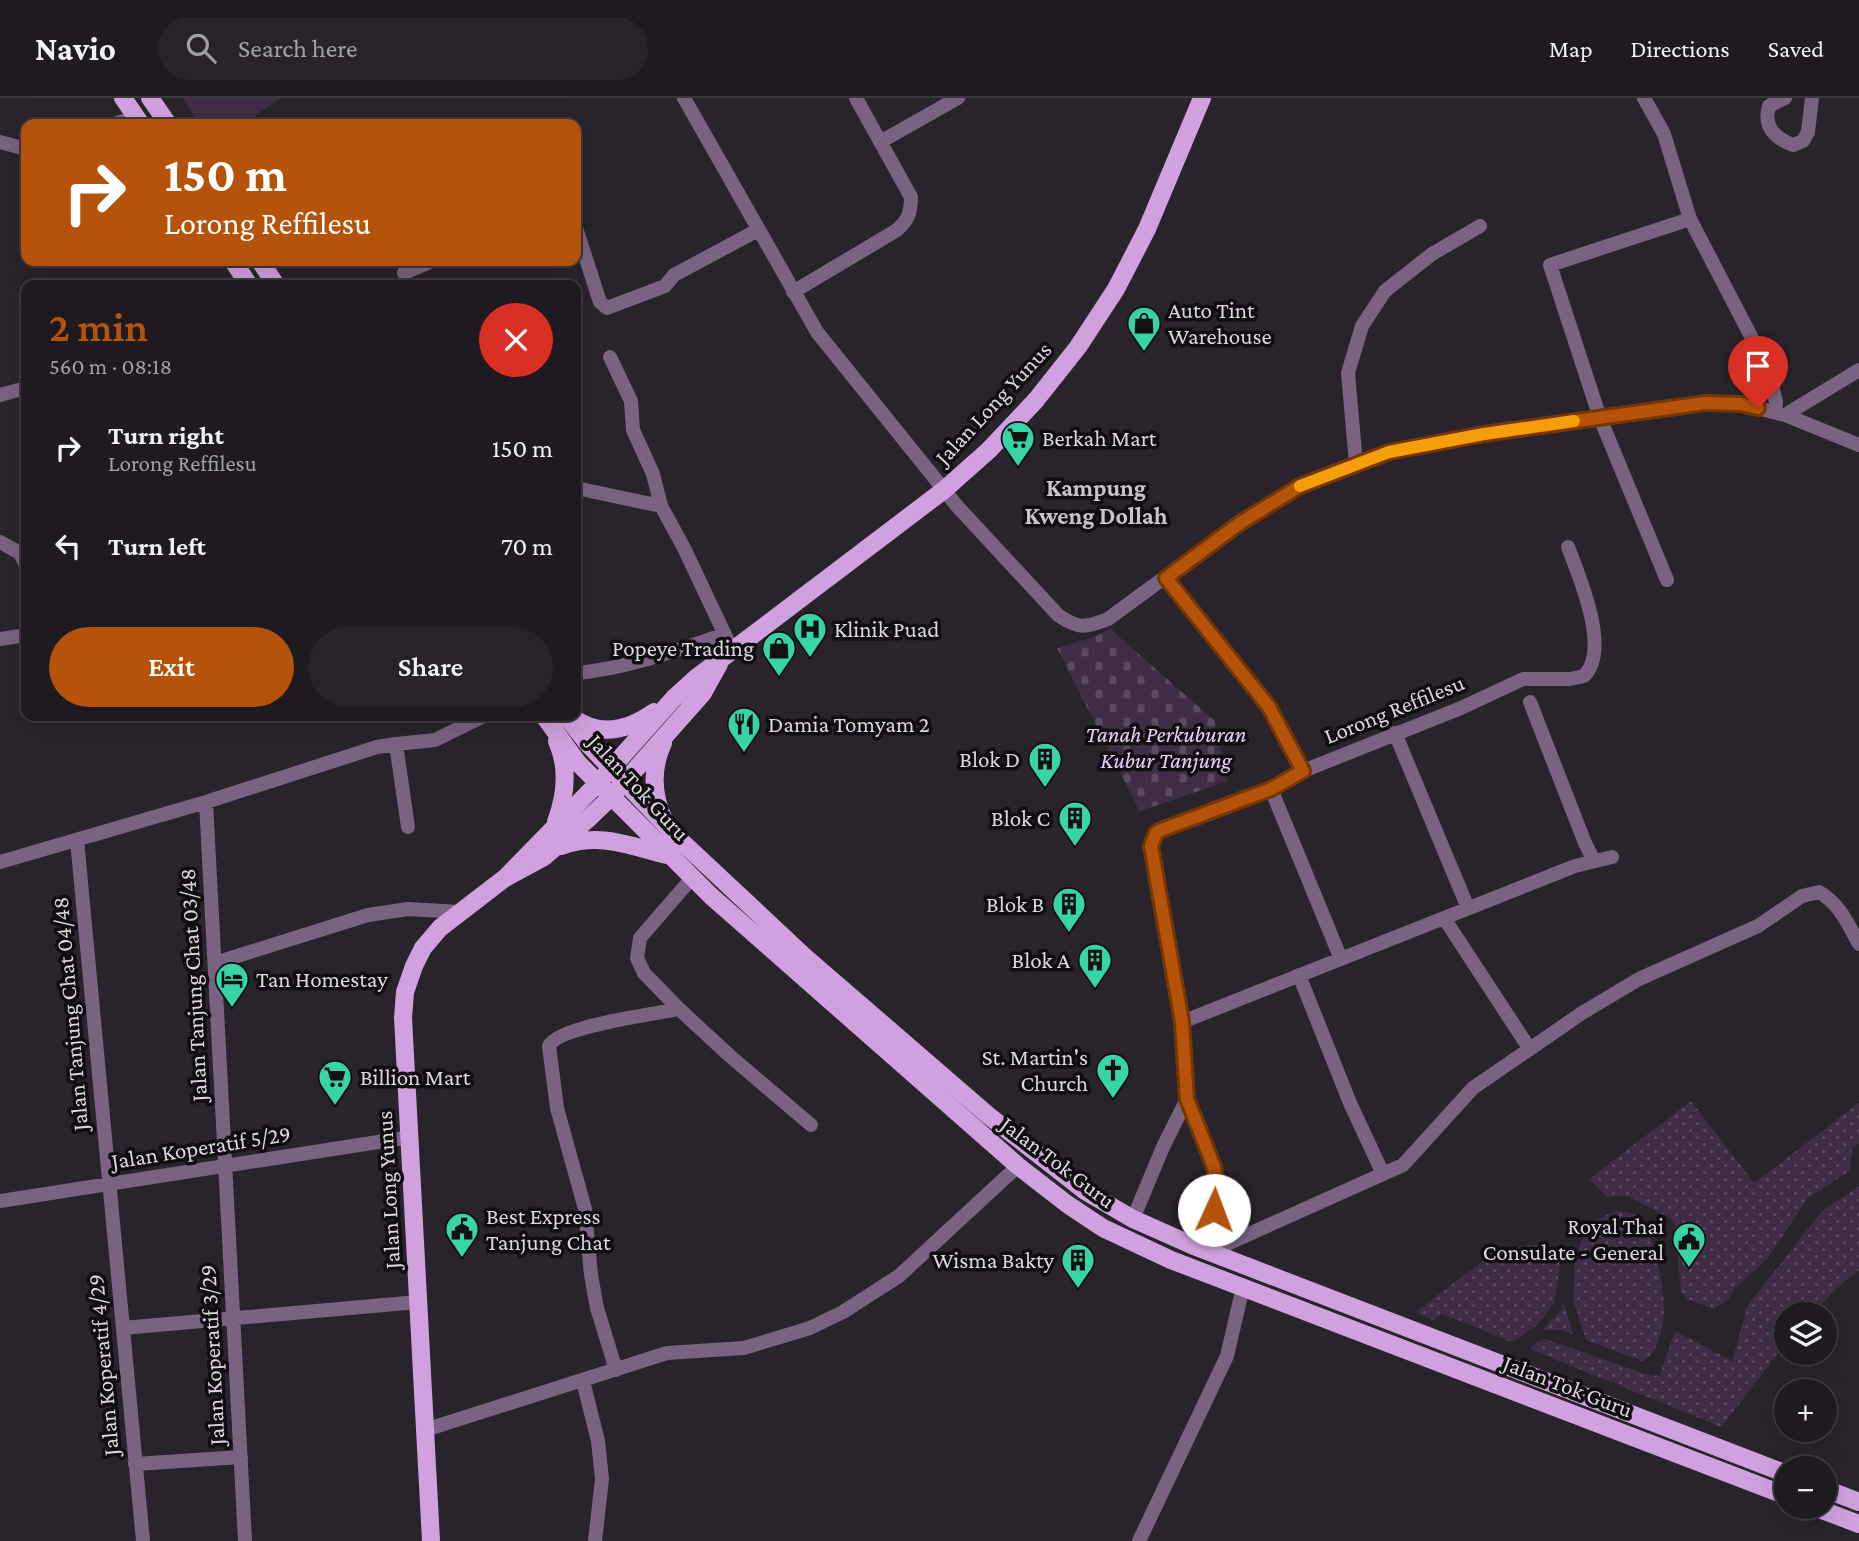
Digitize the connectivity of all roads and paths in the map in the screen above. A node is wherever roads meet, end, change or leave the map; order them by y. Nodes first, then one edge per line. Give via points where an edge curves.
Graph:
1 (123, 98) edge
2 (150, 98) edge
3 (684, 98) edge
4 (856, 98) edge
5 (958, 98) edge
6 (1202, 98) edge
7 (1644, 98) edge
8 (1785, 98) edge
9 (1812, 98) edge
10 (137, 119) edge
11 (165, 119) edge
12 (0, 142) edge
13 (880, 142) junction
14 (21, 148) edge
15 (1690, 219) junction
16 (1480, 226) dead end
17 (758, 230) junction
18 (581, 243) edge
19 (420, 266) edge
20 (404, 273) dead end
21 (793, 292) junction
22 (610, 357) dead end
23 (1859, 370) edge
24 (21, 389) edge
25 (0, 395) edge
26 (1780, 413) junction
27 (1600, 418) junction
28 (1859, 445) edge
29 (1356, 464) junction
30 (581, 489) edge
31 (944, 490) junction
32 (661, 506) junction
33 (0, 542) edge
34 (1569, 547) dead end
35 (21, 555) edge
36 (1166, 578) junction
37 (1667, 580) dead end
38 (725, 634) junction
39 (21, 636) edge
40 (0, 639) edge
41 (727, 657) junction
42 (581, 673) edge
43 (674, 698) junction
44 (1530, 702) dead end
45 (679, 720) junction
46 (474, 721) edge
47 (547, 721) edge
48 (548, 721) edge
49 (572, 721) edge
50 (577, 721) edge
51 (1395, 733) junction
52 (396, 744) junction
53 (1303, 771) junction
54 (618, 775) junction
55 (598, 783) junction
56 (1271, 789) junction
57 (611, 797) junction
58 (206, 802) junction
59 (408, 827) dead end
60 (553, 829) junction
61 (76, 840) junction
62 (554, 849) junction
63 (675, 849) junction
64 (1612, 856) dead end
65 (1594, 861) junction
66 (0, 862) edge
67 (505, 878) junction
68 (692, 878) junction
69 (1468, 908) junction
70 (460, 912) junction
71 (1444, 918) junction
72 (1859, 944) edge
73 (1341, 959) junction
74 (215, 963) junction
75 (1299, 975) junction
76 (679, 1009) junction
77 (1182, 1022) junction
78 (1529, 1048) junction
79 (1187, 1099) junction
80 (811, 1125) dead end
81 (410, 1136) junction
82 (225, 1166) junction
83 (1018, 1166) junction
84 (1383, 1174) junction
85 (109, 1184) junction
86 (0, 1202) edge
87 (1133, 1219) junction
88 (1201, 1249) junction
89 (1243, 1287) junction
90 (418, 1302) junction
91 (233, 1318) junction
92 (122, 1328) junction
93 (615, 1370) junction
94 (583, 1381) junction
95 (425, 1430) junction
96 (241, 1457) junction
97 (135, 1464) junction
98 (1774, 1469) edge
99 (1774, 1491) edge
100 (1837, 1494) edge
101 (1859, 1502) edge
102 (1837, 1516) edge
103 (1859, 1524) edge
104 (143, 1541) edge
105 (245, 1541) edge
106 (431, 1541) edge
107 (595, 1541) edge
108 (1139, 1541) edge

1 - 10 main road
2 - 11 main road
3 - 17 street
4 - 13 street
5 - 13 street
6 - 31 main road, Jalan Long Yunus via 1147,229 1116,289 1078,347 989,450
7 - 15 street via 1664,134
8 - 9 street via 1769,106 1766,117 1772,131 1793,145 1803,141 1808,132
12 - 14 street
13 - 21 street via 911,197 907,222
15 - 26 street via 1768,369
15 - 27 street via 1550,265
16 - 29 street via 1432,254 1385,291 1362,326 1348,373
17 - 18 street via 674,275 665,286 607,308 600,302
17 - 21 street
19 - 20 street
21 - 31 street via 817,332
22 - 32 street via 631,401 632,430 653,474
23 - 26 street
24 - 25 street
26 - 27 street via 1741,404 1705,403
26 - 28 street
27 - 29 street via 1484,434 1389,452
27 - 37 street
29 - 36 street via 1291,491
30 - 32 street
31 - 36 street via 1072,625 1108,620
31 - 41 main road, Jalan Long Yunus
32 - 38 street
33 - 35 street
34 - 51 street, Lorong Reffilesu via 1593,625 1589,671 1578,679 1523,679
36 - 53 street via 1269,707
38 - 41 street
38 - 42 street via 677,651
39 - 40 street
41 - 43 main road, Jalan Long Yunus
41 - 45 main road, Jalan Long Yunus
43 - 50 main road via 645,719 615,730 599,730
43 - 54 main road, Jalan Long Yunus
44 - 65 street
45 - 54 main road, Jalan Long Yunus
45 - 63 main road via 662,744 653,782
46 - 52 street via 435,740
47 - 60 main road via 559,747 565,778
48 - 55 main road, Jalan Tok Guru
49 - 54 main road, Jalan Tok Guru
51 - 53 street, Lorong Reffilesu
51 - 69 street
52 - 58 street
52 - 59 street
53 - 56 street, Lorong Reffilesu
54 - 55 main road, Jalan Long Yunus
54 - 57 main road, Jalan Long Yunus
54 - 63 main road, Jalan Tok Guru
55 - 57 main road, Jalan Tok Guru
55 - 60 main road, Jalan Long Yunus
56 - 73 street
56 - 77 street, Lorong Reffilesu via 1166,827 1153,839
57 - 62 main road, Jalan Long Yunus
57 - 63 main road, Jalan Tok Guru
58 - 61 street
58 - 74 street, Jalan Tanjung Chat 03/48
60 - 67 main road, Jalan Long Yunus
61 - 66 street
61 - 85 street, Jalan Tanjung Chat 04/48
62 - 63 main road via 587,840
62 - 67 main road, Jalan Long Yunus
63 - 68 main road, Jalan Tok Guru
63 - 87 main road, Jalan Tok Guru via 989,1116 1085,1191
64 - 65 street
65 - 69 street
67 - 70 main road, Jalan Long Yunus
68 - 76 street via 640,938 637,958 644,973
68 - 83 main road, Jalan Tok Guru
69 - 71 street
70 - 74 street via 408,909 368,915
70 - 81 main road, Jalan Long Yunus via 423,948 405,992
71 - 73 street
71 - 78 street
72 - 78 street via 1831,899 1819,892 1802,896 1758,926 1639,979
73 - 75 street
74 - 82 street, Jalan Tanjung Chat 03/48
75 - 77 street
75 - 84 street
76 - 80 street
76 - 93 street via 579,1029 553,1039 549,1046 558,1108 585,1209 597,1308
77 - 79 street, Lorong Reffilesu
78 - 84 street via 1472,1088 1410,1159
79 - 87 street
79 - 88 street, Lorong Reffilesu via 1214,1167 1217,1187
81 - 82 street, Jalan Koperatif 5/29
81 - 90 main road, Jalan Long Yunus
82 - 85 street, Jalan Koperatif 5/29
82 - 91 street, Jalan Koperatif 3/29
83 - 89 main road, Jalan Tok Guru via 1103,1228
83 - 93 street via 899,1276 843,1312 774,1341 744,1348 667,1353
84 - 88 street
85 - 86 street, Jalan Koperatif 5/29
85 - 92 street, Jalan Koperatif 4/29
87 - 88 main road, Jalan Tok Guru
88 - 98 main road, Jalan Tok Guru
89 - 99 main road, Jalan Tok Guru
89 - 108 street via 1227,1356
90 - 91 street
90 - 95 main road, Jalan Long Yunus
91 - 92 street
91 - 96 street, Jalan Koperatif 3/29
92 - 97 street, Jalan Koperatif 4/29
93 - 94 street
94 - 95 street
94 - 107 street via 602,1479
95 - 106 main road, Jalan Long Yunus
96 - 97 street
96 - 105 street, Jalan Koperatif 3/29
97 - 104 street, Jalan Koperatif 4/29
100 - 101 main road
102 - 103 main road

